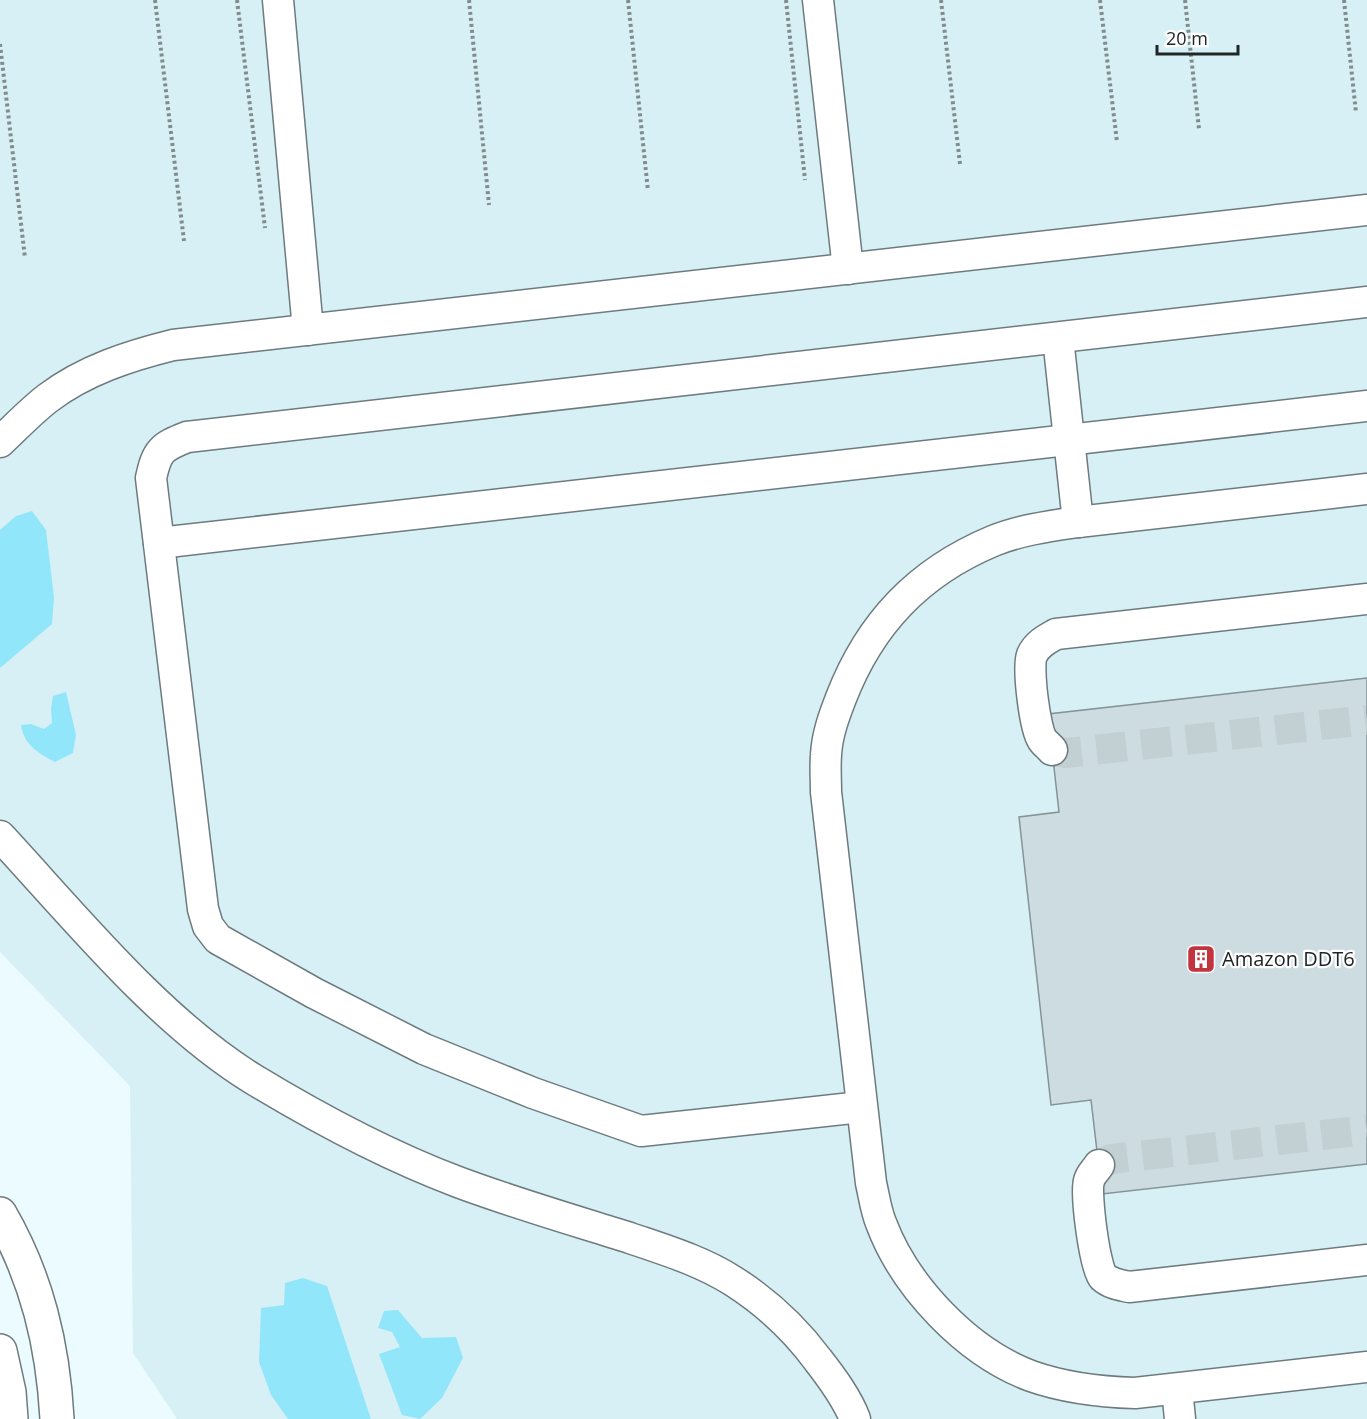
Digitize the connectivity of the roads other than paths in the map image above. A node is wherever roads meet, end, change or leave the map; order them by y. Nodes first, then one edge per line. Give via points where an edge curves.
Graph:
1 (278, 0) edge
2 (818, 0) edge
3 (1367, 210) edge
4 (848, 269) junction
5 (1367, 302) edge
6 (309, 330) junction
7 (1058, 338) junction
8 (1367, 406) edge
9 (1069, 441) junction
10 (0, 442) edge
11 (1367, 489) edge
12 (1078, 522) junction
13 (159, 543) junction
14 (1367, 599) edge
15 (1052, 750) dead end
16 (0, 836) edge
17 (861, 1107) junction
18 (1098, 1165) dead end
19 (0, 1214) edge
20 (1367, 1260) edge
21 (0, 1351) edge
22 (1367, 1367) edge
23 (1177, 1389) junction
24 (11, 1419) edge
25 (57, 1419) edge
26 (855, 1419) edge
27 (1180, 1419) edge

1 - 6 lane
2 - 4 lane
3 - 4 lane
4 - 6 lane
5 - 7 lane
6 - 10 lane via 173,345 131,356 89,373 49,397
7 - 9 lane
7 - 13 lane via 187,437 169,444 155,458 151,478
8 - 9 lane
9 - 12 lane
9 - 13 lane
11 - 12 lane
12 - 17 lane via 994,541 956,559 920,583 890,612 865,650 832,723 826,754 826,792
13 - 17 lane via 203,909 208,926 218,939 424,1049 641,1131
14 - 15 lane via 1056,634 1043,640 1032,656 1030,673 1036,724 1041,739
16 - 26 lane via 123,969 195,1036 251,1078 410,1163 693,1260 731,1279 795,1332 834,1381
17 - 23 lane via 880,1222 921,1293 972,1342 1030,1376 1063,1385 1097,1392
18 - 20 lane via 1089,1180 1088,1193 1095,1257 1101,1276 1113,1283 1129,1287
19 - 25 highway via 34,1287 47,1334
21 - 24 highway
22 - 23 lane
23 - 27 lane

